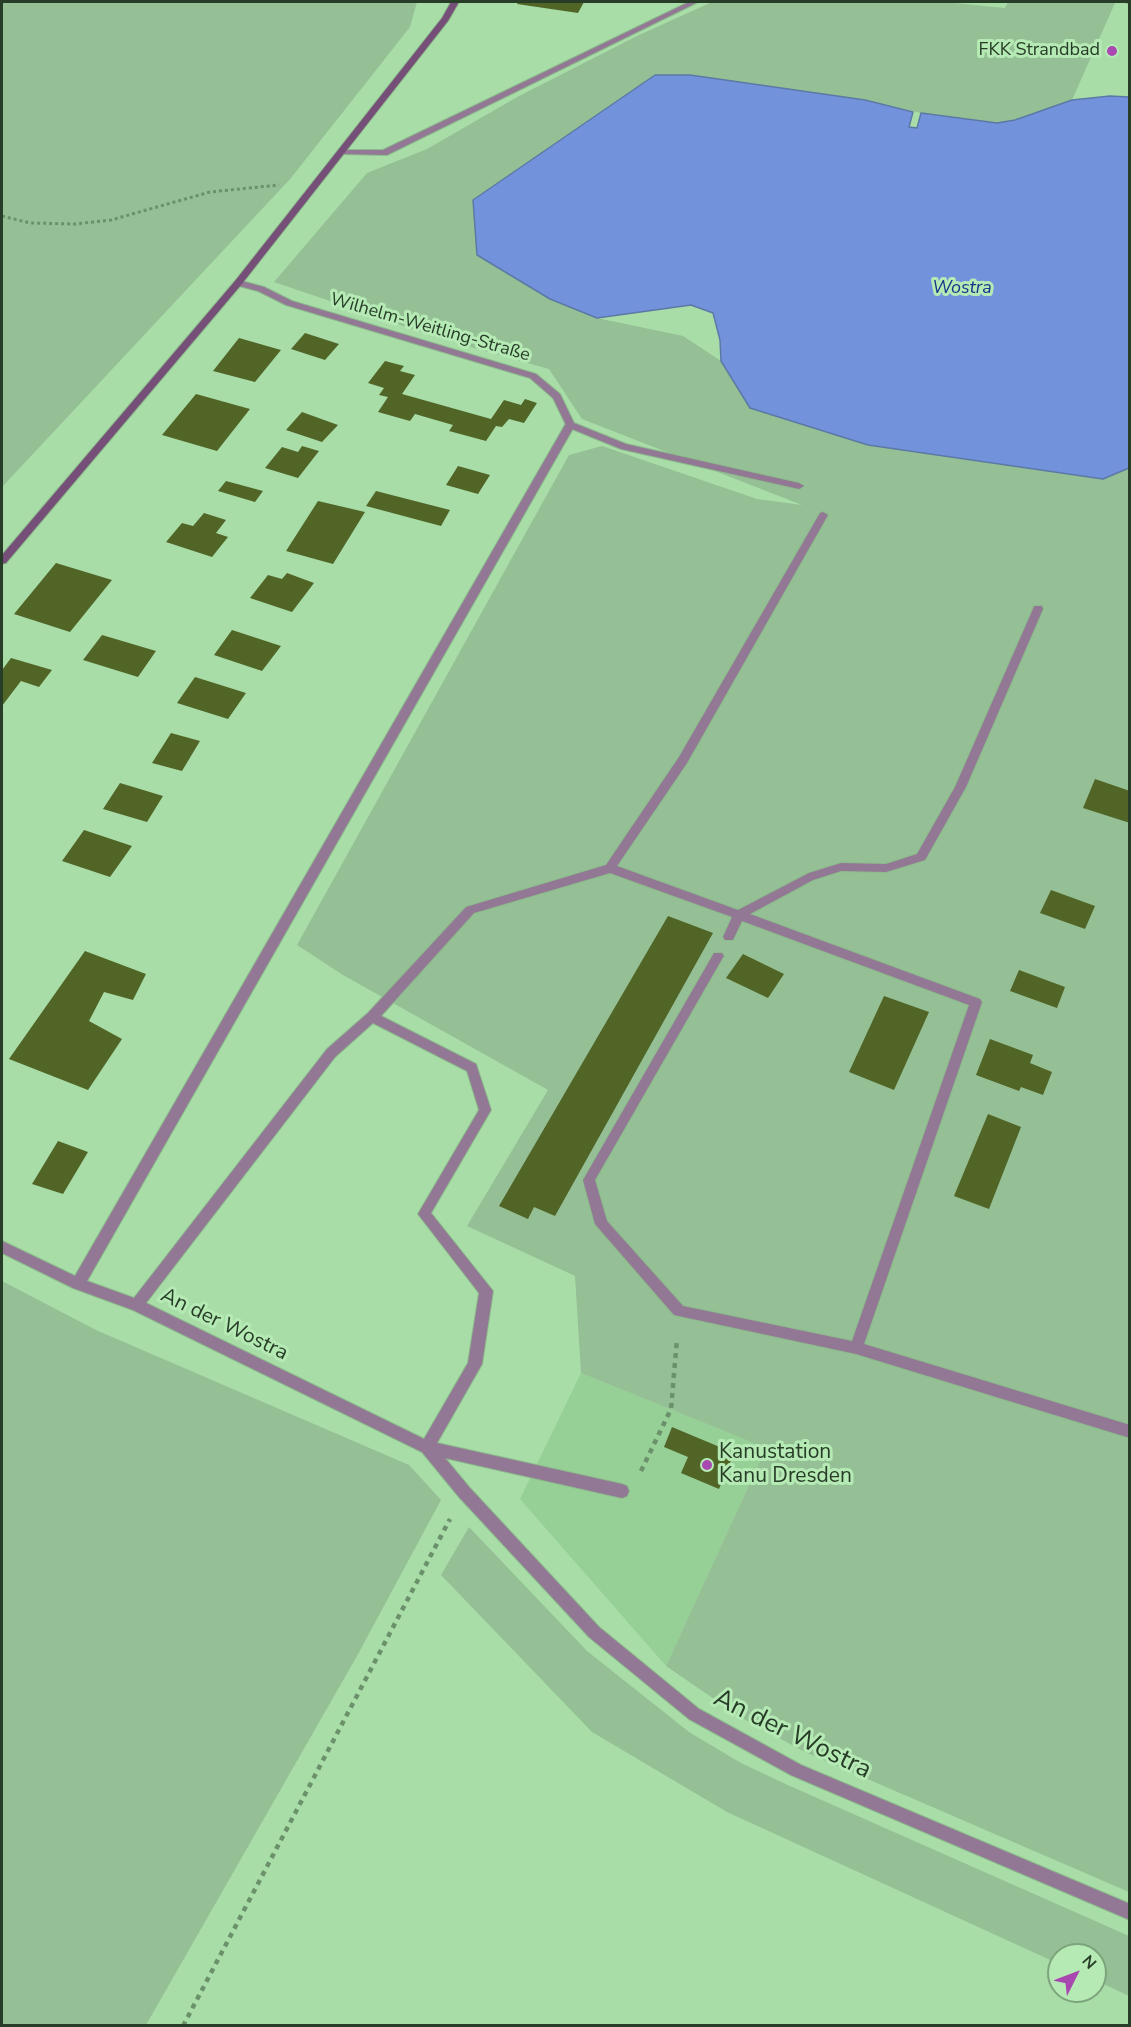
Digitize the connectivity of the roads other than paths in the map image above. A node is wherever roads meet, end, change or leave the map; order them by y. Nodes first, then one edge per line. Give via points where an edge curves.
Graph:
1 (455, 2) edge
2 (694, 2) edge
3 (341, 152) junction
4 (238, 283) junction
5 (570, 425) junction
6 (799, 486) dead end
7 (823, 515) dead end
8 (2, 561) edge
9 (1038, 609) dead end
10 (610, 868) junction
11 (739, 915) junction
12 (729, 937) dead end
13 (718, 956) dead end
14 (372, 1017) junction
15 (2, 1246) edge
16 (78, 1284) junction
17 (137, 1305) junction
18 (856, 1348) junction
19 (1130, 1432) edge
20 (427, 1447) junction
21 (622, 1491) road end
22 (1130, 1912) edge

1 - 3 street
2 - 3 street via 384,153
3 - 4 street
4 - 5 street, Wilhelm-Weitling-Straße via 289,303 533,375 557,396
4 - 8 street
5 - 6 street via 624,447
5 - 16 street
7 - 10 street via 683,760
9 - 11 street via 960,787 921,857 886,867 841,867 809,877
10 - 11 street
10 - 14 street via 470,910
11 - 12 street
11 - 18 street via 976,1002
13 - 18 street via 589,1180 601,1224 679,1311
14 - 17 street via 331,1053
14 - 20 street via 472,1068 485,1110 424,1214 486,1291 475,1364
15 - 16 street, An der Wostra
16 - 17 street, An der Wostra
17 - 20 street, An der Wostra
18 - 19 street
20 - 21 street
20 - 22 street, An der Wostra via 594,1632 694,1714 796,1770

